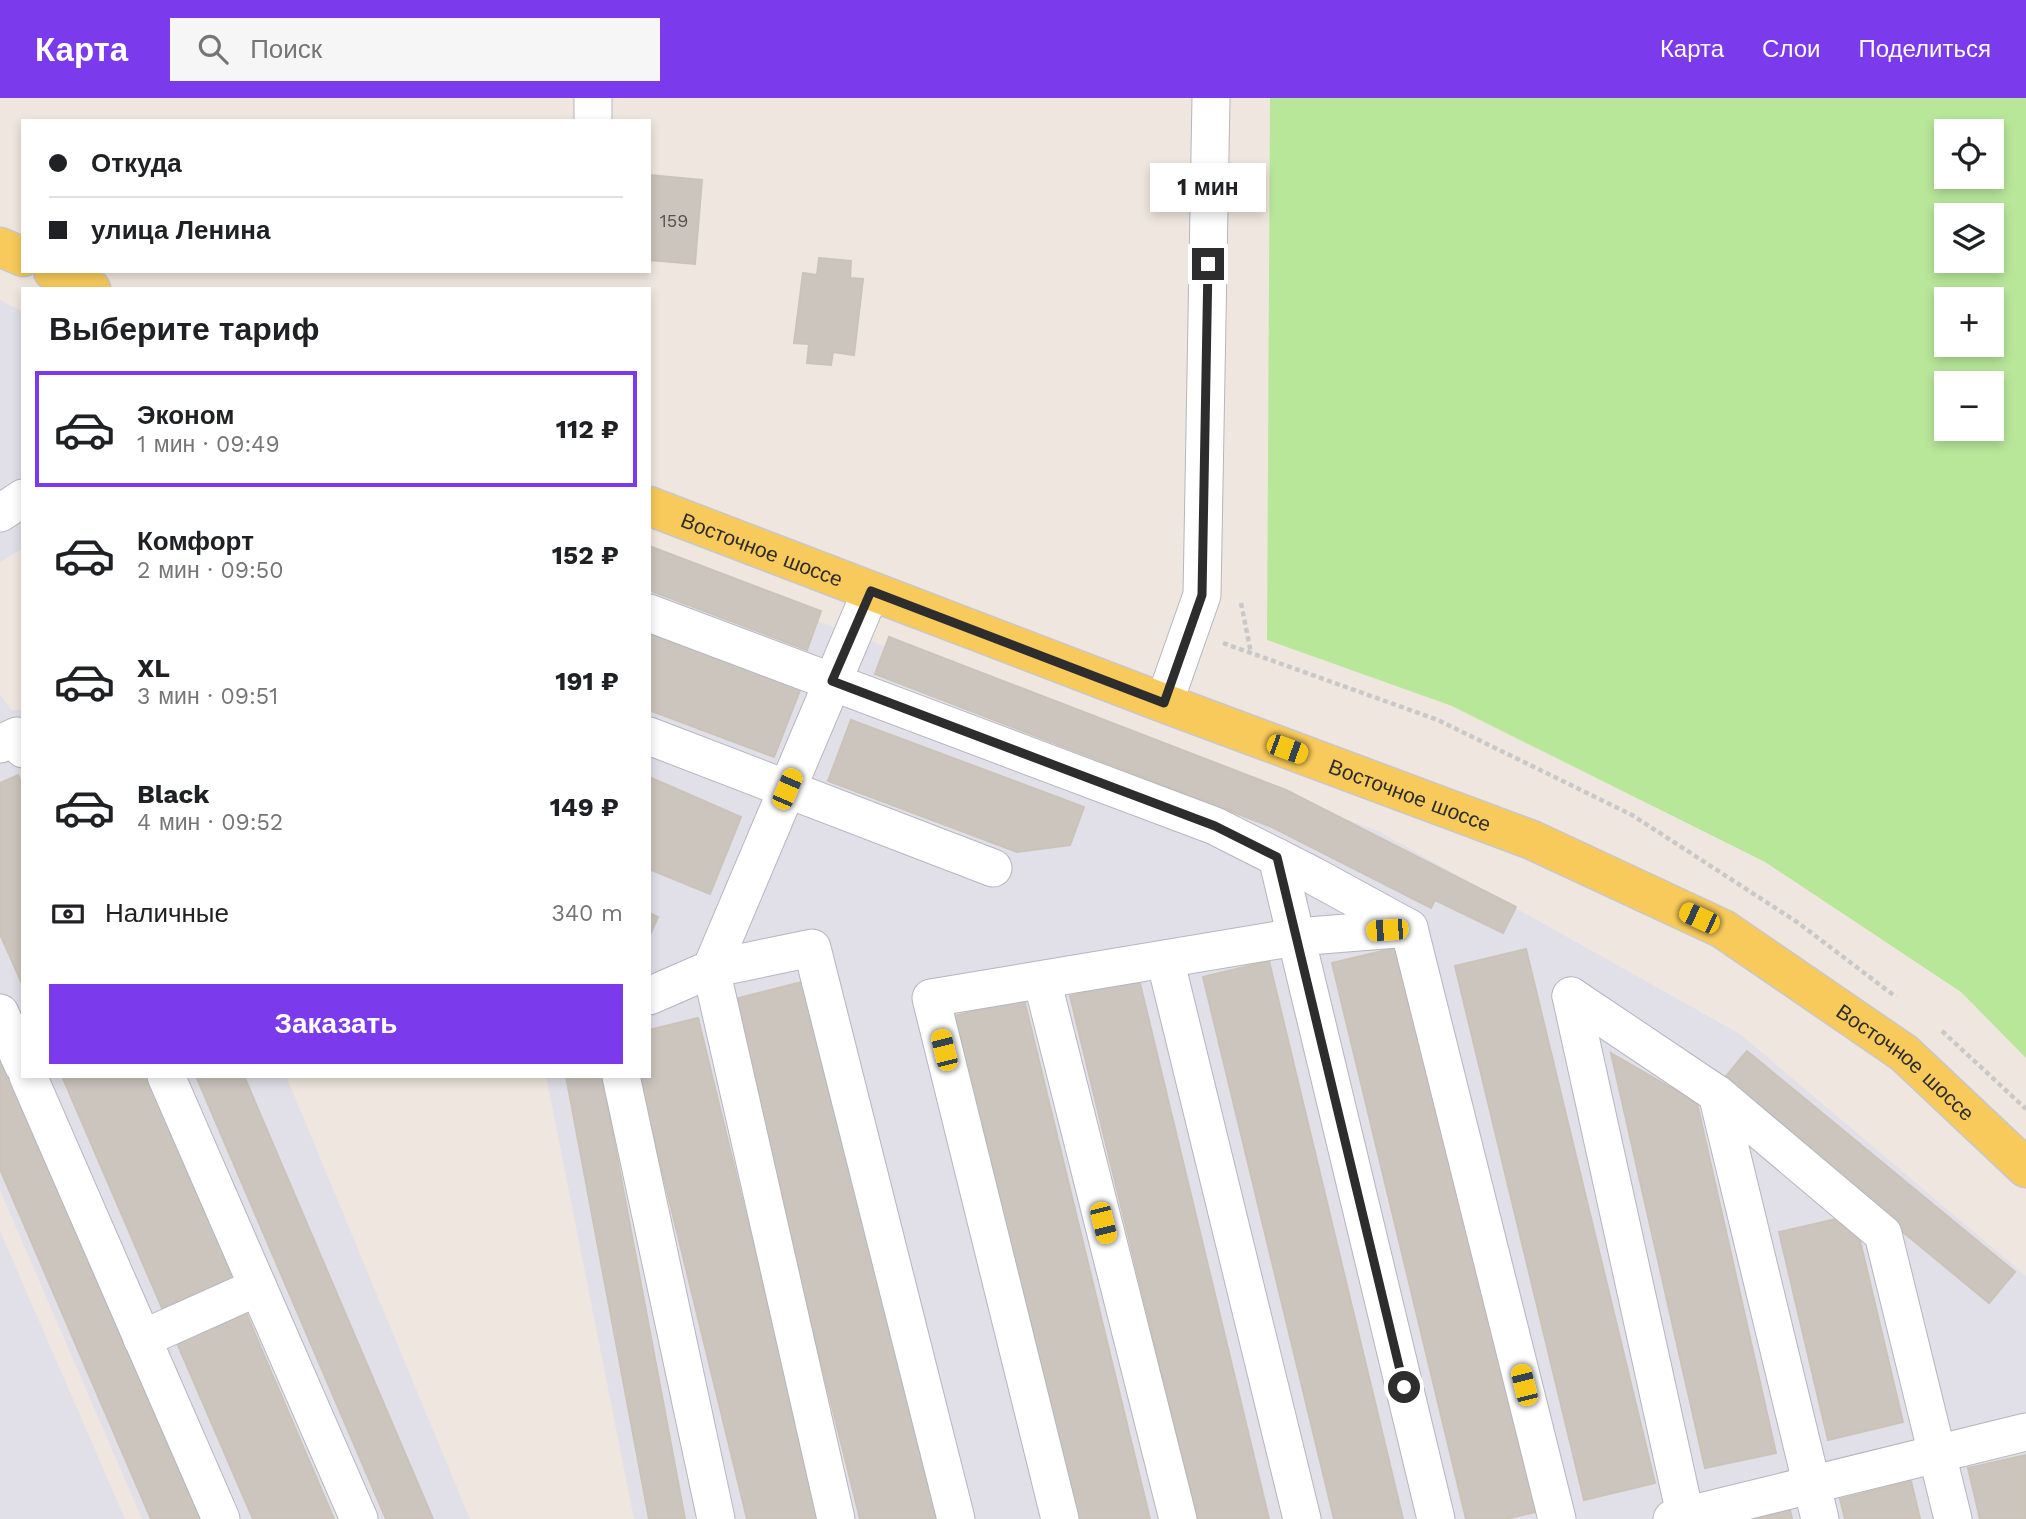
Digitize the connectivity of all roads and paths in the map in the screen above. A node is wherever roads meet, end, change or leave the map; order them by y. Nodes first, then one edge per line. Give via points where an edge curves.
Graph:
1 (593, 98) edge
2 (1211, 98) edge
3 (593, 119) edge
4 (0, 247) edge
5 (21, 256) edge
6 (57, 273) edge
7 (86, 287) edge
8 (21, 499) edge
9 (651, 507) edge
10 (0, 513) edge
11 (871, 591) junction
12 (651, 613) edge
13 (1189, 631) junction
14 (832, 681) junction
15 (1164, 703) junction
16 (651, 737) edge
17 (0, 744) edge
18 (21, 745) edge
19 (787, 789) junction
20 (1277, 857) junction
21 (993, 868) dead end
22 (1409, 928) junction
23 (1296, 937) junction
24 (1165, 959) junction
25 (710, 969) junction
26 (1042, 980) junction
27 (651, 995) edge
28 (1906, 1004) dead end
29 (0, 1013) edge
30 (1938, 1029) dead end
31 (21, 1060) edge
32 (29, 1078) edge
33 (167, 1078) edge
34 (621, 1078) edge
35 (1717, 1094) junction
36 (2026, 1109) edge
37 (2026, 1168) edge
38 (258, 1287) junction
39 (142, 1339) junction
40 (2026, 1432) edge
41 (1937, 1453) junction
42 (1811, 1484) junction
43 (1681, 1518) edge
44 (221, 1519) edge
45 (359, 1519) edge
46 (716, 1519) edge
47 (836, 1519) edge
48 (956, 1519) edge
49 (1060, 1519) edge
50 (1178, 1519) edge
51 (1302, 1519) edge
52 (1436, 1519) edge
53 (1558, 1519) edge
54 (1820, 1519) edge
55 (1953, 1519) edge

1 - 3 street
2 - 13 street via 1202,595
4 - 5 main road
6 - 7 main road
8 - 10 street
9 - 11 main road, Восточное шоссе
11 - 14 street
11 - 15 main road, Восточное шоссе
12 - 14 street
13 - 15 street
13 - 28 path via 1438,720 1632,815 1797,922
14 - 19 street
14 - 20 street via 1215,826
15 - 37 main road, Восточное шоссе via 1532,840 1723,929 1904,1053
16 - 19 street
17 - 18 street via 17,736
19 - 21 street
19 - 25 street
20 - 22 street
20 - 23 street
22 - 23 street
22 - 53 street
23 - 24 street
23 - 52 street
24 - 26 street
24 - 51 street
25 - 27 street
25 - 47 street
25 - 48 street via 811,948
26 - 49 street via 931,998
26 - 50 street
29 - 31 street
30 - 36 path
32 - 39 street
33 - 38 street
34 - 46 street
35 - 41 street via 1883,1234
35 - 42 street
35 - 43 street via 1571,996
38 - 39 street
38 - 45 street
39 - 44 street
40 - 41 street
41 - 42 street
41 - 55 street
42 - 43 street
42 - 54 street

